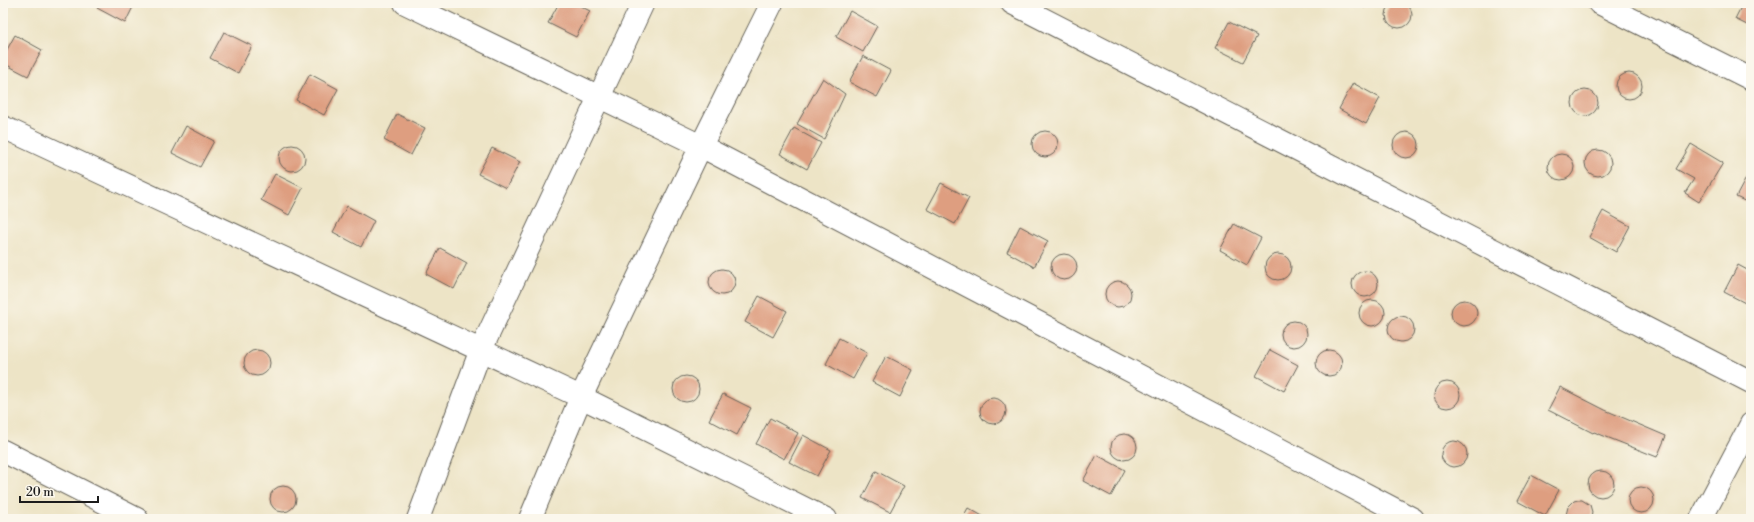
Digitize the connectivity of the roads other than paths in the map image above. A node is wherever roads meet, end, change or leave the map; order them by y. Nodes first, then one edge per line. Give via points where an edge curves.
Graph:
1 (405, 3) edge
2 (643, 3) edge
3 (772, 3) edge
4 (1012, 3) edge
5 (1599, 3) edge
6 (1751, 79) edge
7 (598, 98) junction
8 (3, 127) edge
9 (701, 146) junction
10 (480, 352) junction
11 (1751, 382) edge
12 (581, 397) junction
13 (1751, 424) edge
14 (3, 451) edge
15 (137, 519) edge
16 (418, 519) edge
17 (530, 519) edge
18 (826, 519) edge
19 (1413, 519) edge
20 (1701, 519) edge

1 - 7 street
2 - 7 street
3 - 9 street
4 - 11 street
5 - 6 street
7 - 9 street
7 - 10 street
8 - 10 street
9 - 12 street
9 - 19 street
10 - 12 street
10 - 16 street
12 - 17 street
12 - 18 street
13 - 20 street
14 - 15 street

